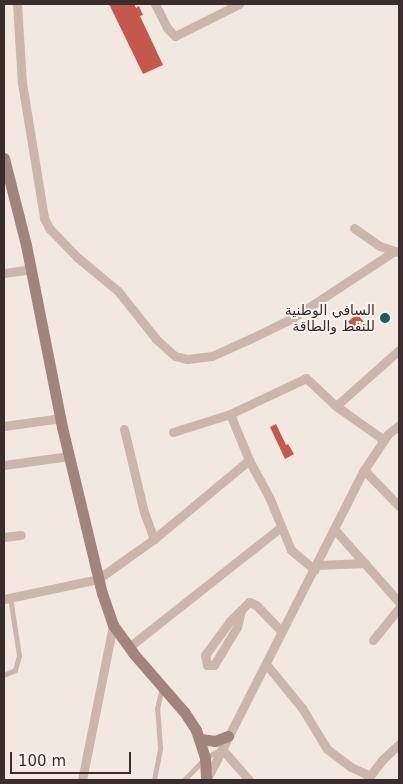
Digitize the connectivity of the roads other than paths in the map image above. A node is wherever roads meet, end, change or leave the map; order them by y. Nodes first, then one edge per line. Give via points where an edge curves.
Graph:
1 (17, 4) edge
2 (155, 4) edge
3 (239, 4) edge
4 (4, 158) edge
5 (354, 228) dead end
6 (396, 252) edge
7 (31, 269) junction
8 (4, 273) edge
9 (399, 350) edge
10 (336, 406) junction
11 (230, 414) junction
12 (61, 418) junction
13 (399, 425) edge
14 (4, 426) edge
15 (124, 429) dead end
16 (173, 432) dead end
17 (384, 440) junction
18 (69, 456) junction
19 (249, 460) junction
20 (4, 465) edge
21 (364, 470) junction
22 (399, 506) edge
23 (281, 526) junction
24 (335, 530) junction
25 (20, 535) dead end
26 (4, 537) edge
27 (154, 539) junction
28 (365, 563) junction
29 (316, 568) junction
30 (98, 579) junction
31 (7, 598) edge
32 (399, 602) edge
33 (399, 608) edge
34 (241, 610) junction
35 (113, 625) junction
36 (282, 632) junction
37 (373, 640) dead end
38 (129, 647) junction
39 (266, 664) junction
40 (4, 676) edge
41 (162, 687) junction
42 (228, 736) junction
43 (201, 740) junction
44 (399, 744) edge
45 (222, 748) junction
46 (206, 758) junction
47 (368, 778) edge
48 (82, 780) edge
49 (154, 780) edge
50 (184, 780) edge
51 (207, 780) edge
52 (249, 780) edge

1 - 6 street via 22,83 44,218 49,228 77,257 118,291 156,339 175,356 187,360 212,356 256,336 291,319
2 - 3 street via 167,28 175,36
4 - 7 main road
5 - 6 street
7 - 8 street
7 - 12 main road
9 - 10 street
10 - 11 street via 310,381 303,379
10 - 17 street
11 - 16 street
11 - 19 street
12 - 14 street
12 - 18 main road
13 - 17 street
15 - 27 street via 144,512
17 - 21 street
18 - 20 street
18 - 30 main road
19 - 23 street
19 - 27 street
21 - 22 street
21 - 24 street
23 - 29 street via 291,550
23 - 38 street
24 - 28 street
24 - 29 street
25 - 26 street
27 - 30 street
28 - 29 street
28 - 32 street
29 - 36 street
30 - 31 street
30 - 35 main road
31 - 40 lane via 19,656 15,670
33 - 37 street
34 - 34 street via 238,626 214,665 207,664 205,655
34 - 36 street via 253,602
35 - 38 main road
35 - 48 street
36 - 39 street
38 - 41 main road
39 - 42 street
39 - 47 street via 302,708 327,749
41 - 43 main road via 185,712
41 - 49 lane via 158,700 160,738
42 - 43 main road via 215,741
42 - 45 street
43 - 46 main road
44 - 47 street
45 - 46 lane
45 - 51 street
45 - 52 street
46 - 50 lane
46 - 51 main road

